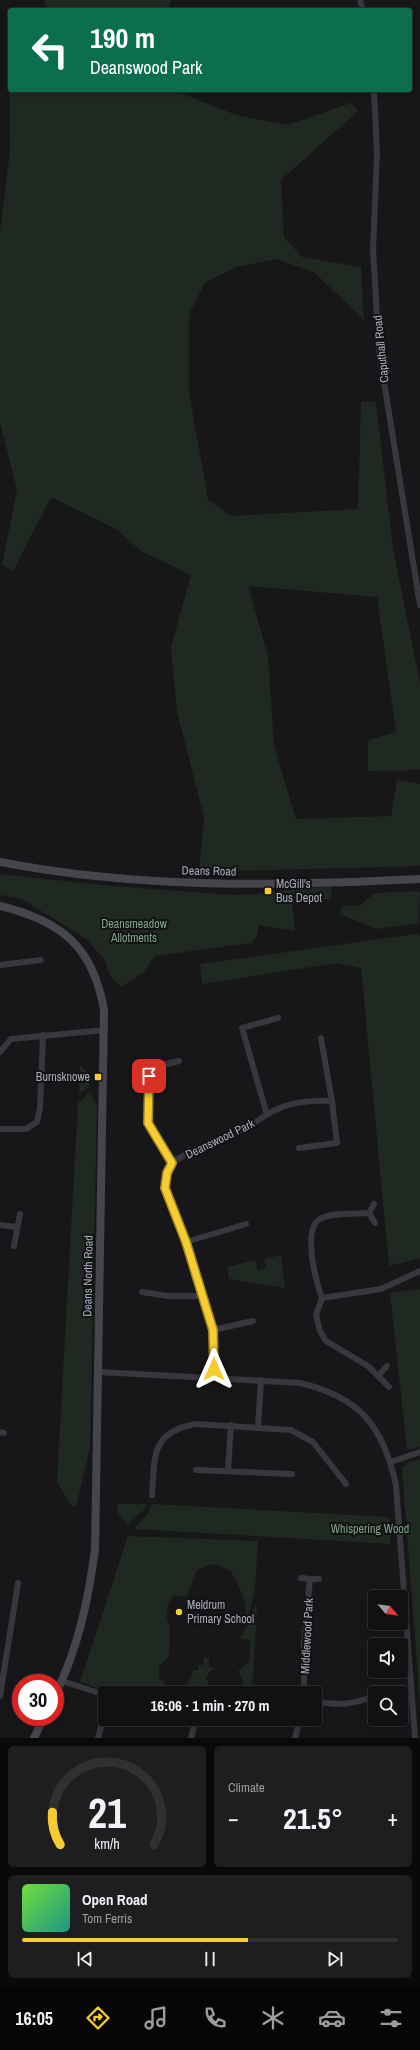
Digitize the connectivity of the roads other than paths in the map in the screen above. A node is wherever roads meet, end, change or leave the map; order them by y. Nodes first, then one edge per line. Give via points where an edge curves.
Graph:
1 (374, 92) edge
2 (420, 605) edge
3 (0, 862) edge
4 (420, 879) edge
5 (0, 906) edge
6 (23, 956) dead end
7 (41, 960) dead end
8 (23, 963) junction
9 (0, 965) edge
10 (278, 1018) dead end
11 (105, 1030) junction
12 (43, 1035) junction
13 (321, 1038) dead end
14 (0, 1052) edge
15 (179, 1061) dead end
16 (332, 1100) junction
17 (267, 1115) junction
18 (0, 1129) edge
19 (299, 1148) dead end
20 (172, 1163) junction
21 (374, 1204) dead end
22 (369, 1213) junction
23 (20, 1214) dead end
24 (375, 1223) dead end
25 (0, 1224) edge
26 (246, 1224) dead end
27 (17, 1228) junction
28 (186, 1242) junction
29 (14, 1246) dead end
30 (420, 1271) edge
31 (142, 1292) dead end
32 (203, 1296) junction
33 (322, 1298) junction
34 (253, 1321) dead end
35 (213, 1330) junction
36 (387, 1366) dead end
37 (99, 1372) junction
38 (379, 1375) junction
39 (214, 1378) junction
40 (261, 1380) junction
41 (389, 1387) dead end
42 (231, 1425) junction
43 (258, 1427) junction
44 (420, 1452) edge
45 (391, 1462) junction
46 (196, 1470) dead end
47 (228, 1471) junction
48 (292, 1474) dead end
49 (346, 1484) dead end
50 (152, 1495) dead end
51 (301, 1578) dead end
52 (310, 1579) junction
53 (318, 1579) dead end
54 (18, 1582) dead end
55 (2, 1674) edge
56 (64, 1676) edge
57 (64, 1682) edge
58 (304, 1686) edge
59 (408, 1692) edge
60 (411, 1692) junction
61 (98, 1693) edge
62 (0, 1696) edge
63 (368, 1698) edge
64 (322, 1703) edge
65 (40, 1726) edge
66 (101, 1726) edge
67 (194, 1726) edge
68 (298, 1726) edge
69 (34, 1738) edge
70 (98, 1738) edge
71 (191, 1738) edge
72 (295, 1738) edge
73 (415, 1738) edge

1 - 2 street, Caputhall Road via 377,153 372,249 379,351
3 - 4 street, Deans Road via 119,880 180,883
5 - 11 street, Deans North Road via 44,920 73,942 84,955 100,988
6 - 8 street
7 - 8 street
8 - 9 street
10 - 17 street, Deanswood Park via 242,1028
11 - 12 street
11 - 37 street, Deans North Road
12 - 14 street via 10,1039
12 - 18 street via 40,1108 36,1122 26,1129
13 - 16 street
15 - 20 street, Deanswood Park via 154,1067 149,1076 148,1123
16 - 17 street, Deanswood Park via 299,1103
16 - 19 street via 337,1143
17 - 20 street, Deanswood Park
20 - 28 street, Deanswood Park via 167,1173 165,1188
21 - 22 street
22 - 24 street
22 - 33 street via 325,1216 315,1223 312,1253
23 - 27 street
25 - 27 street
26 - 28 street
27 - 29 street
28 - 32 street, Deanswood Park
30 - 33 street via 380,1289
31 - 32 street via 168,1296
32 - 35 street, Deanswood Park
33 - 38 street via 316,1315 320,1331 326,1341
34 - 35 street
35 - 39 street, Deanswood Park
36 - 38 street
37 - 39 street
37 - 56 street, Deans North Road via 95,1550 88,1598 78,1640
38 - 41 street
39 - 40 street
40 - 43 street
40 - 45 street via 300,1383 338,1395 368,1420 382,1439
42 - 43 street
42 - 47 street
42 - 50 street via 196,1424 182,1426 170,1432 161,1441 155,1453
43 - 49 street via 291,1430 304,1435 313,1442
44 - 45 street
45 - 60 street via 399,1511
46 - 47 street
47 - 48 street
51 - 52 street
52 - 53 street
52 - 58 street, Middlewood Park via 304,1643
54 - 55 street
55 - 62 street
57 - 61 street
59 - 60 street
60 - 73 street
63 - 64 street via 338,1705
65 - 69 street
66 - 70 street
67 - 71 street
68 - 72 street

